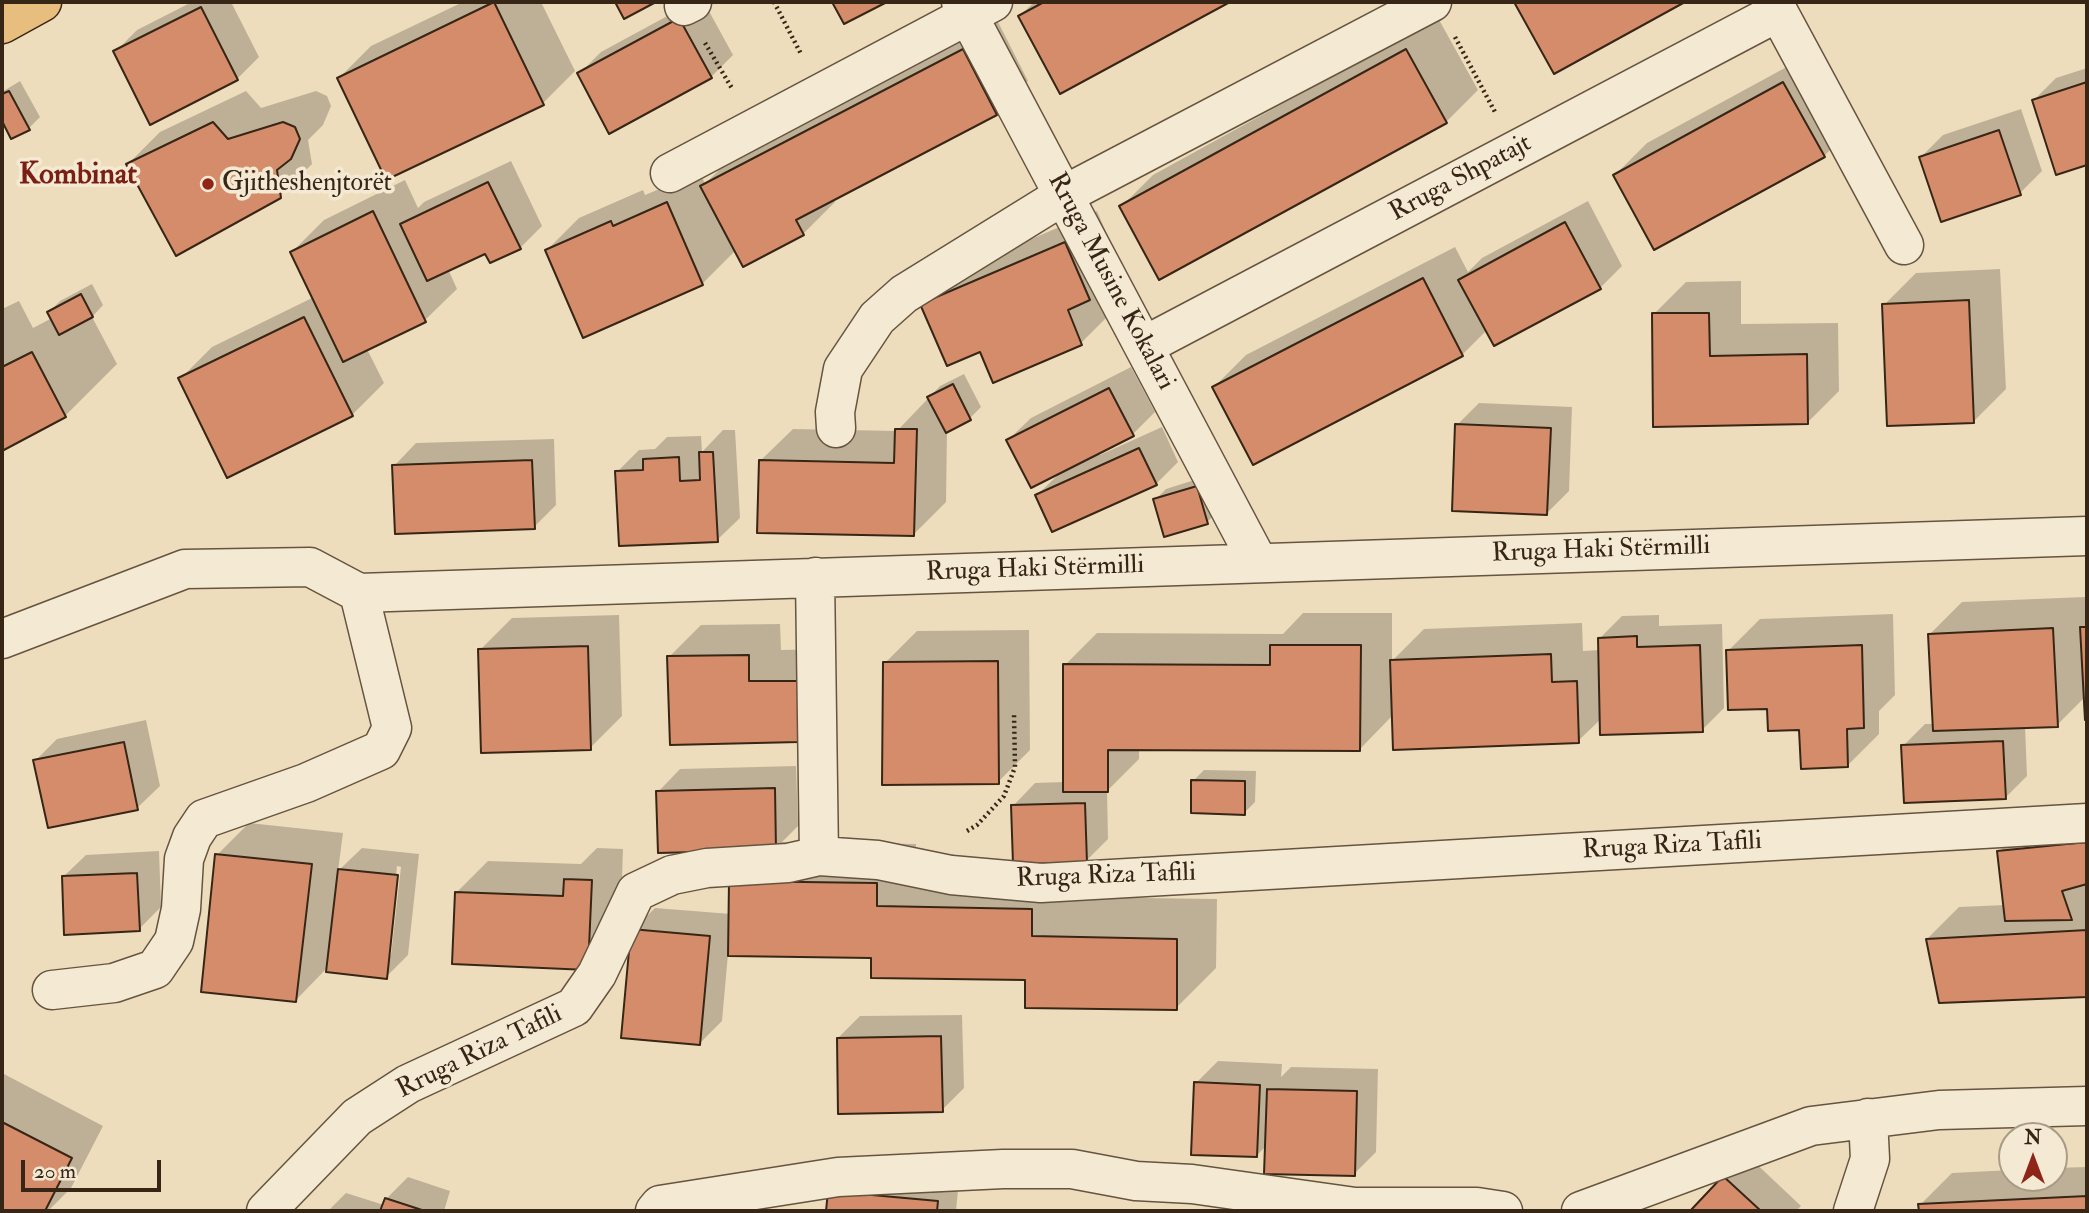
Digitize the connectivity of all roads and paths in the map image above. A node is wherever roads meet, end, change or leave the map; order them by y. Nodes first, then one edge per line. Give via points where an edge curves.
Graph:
1 (43, 2) edge
2 (774, 2) edge
3 (974, 6) edge
4 (1775, 7) edge
5 (1440, 13) edge
6 (2, 24) edge
7 (801, 53) dead end
8 (1515, 151) junction
9 (670, 173) dead end
10 (1064, 195) junction
11 (1904, 244) dead end
12 (1144, 346) junction
13 (836, 428) dead end
14 (2087, 536) edge
15 (1258, 562) junction
16 (815, 577) junction
17 (359, 593) junction
18 (2, 639) edge
19 (1014, 713) dead end
20 (1004, 796) dead end
21 (2087, 823) edge
22 (819, 856) junction
23 (52, 990) dead end
24 (2087, 1106) edge
25 (1868, 1118) junction
26 (266, 1211) edge
27 (655, 1211) edge
28 (1503, 1211) edge
29 (1581, 1211) edge
30 (1853, 1211) edge

1 - 6 main road
2 - 7 path
3 - 9 street
3 - 10 street, Rruga Musine Kokalari
4 - 8 street, Rruga Shpatajt
4 - 11 street
5 - 8 path
5 - 10 street
8 - 12 street, Rruga Shpatajt
10 - 12 street, Rruga Musine Kokalari
10 - 13 street via 904,294 877,318 843,369
12 - 15 street, Rruga Musine Kokalari
14 - 15 street, Rruga Haki Stërmilli
15 - 16 street, Rruga Haki Stërmilli
16 - 17 street, Rruga Haki Stërmilli
16 - 22 street
17 - 18 street via 310,566 185,569
17 - 23 street via 392,728 381,750 306,783 204,819 184,859 174,941 155,969 114,983
19 - 20 path via 1015,767
21 - 22 street, Rruga Riza Tafili via 1041,883
22 - 26 street, Rruga Riza Tafili via 672,875 636,892 597,974 574,1007 388,1097 358,1118
24 - 25 street via 1939,1110
25 - 29 street via 1811,1126
25 - 30 street via 1870,1159
27 - 28 street via 660,1205 838,1177 1003,1169 1072,1169 1355,1207

